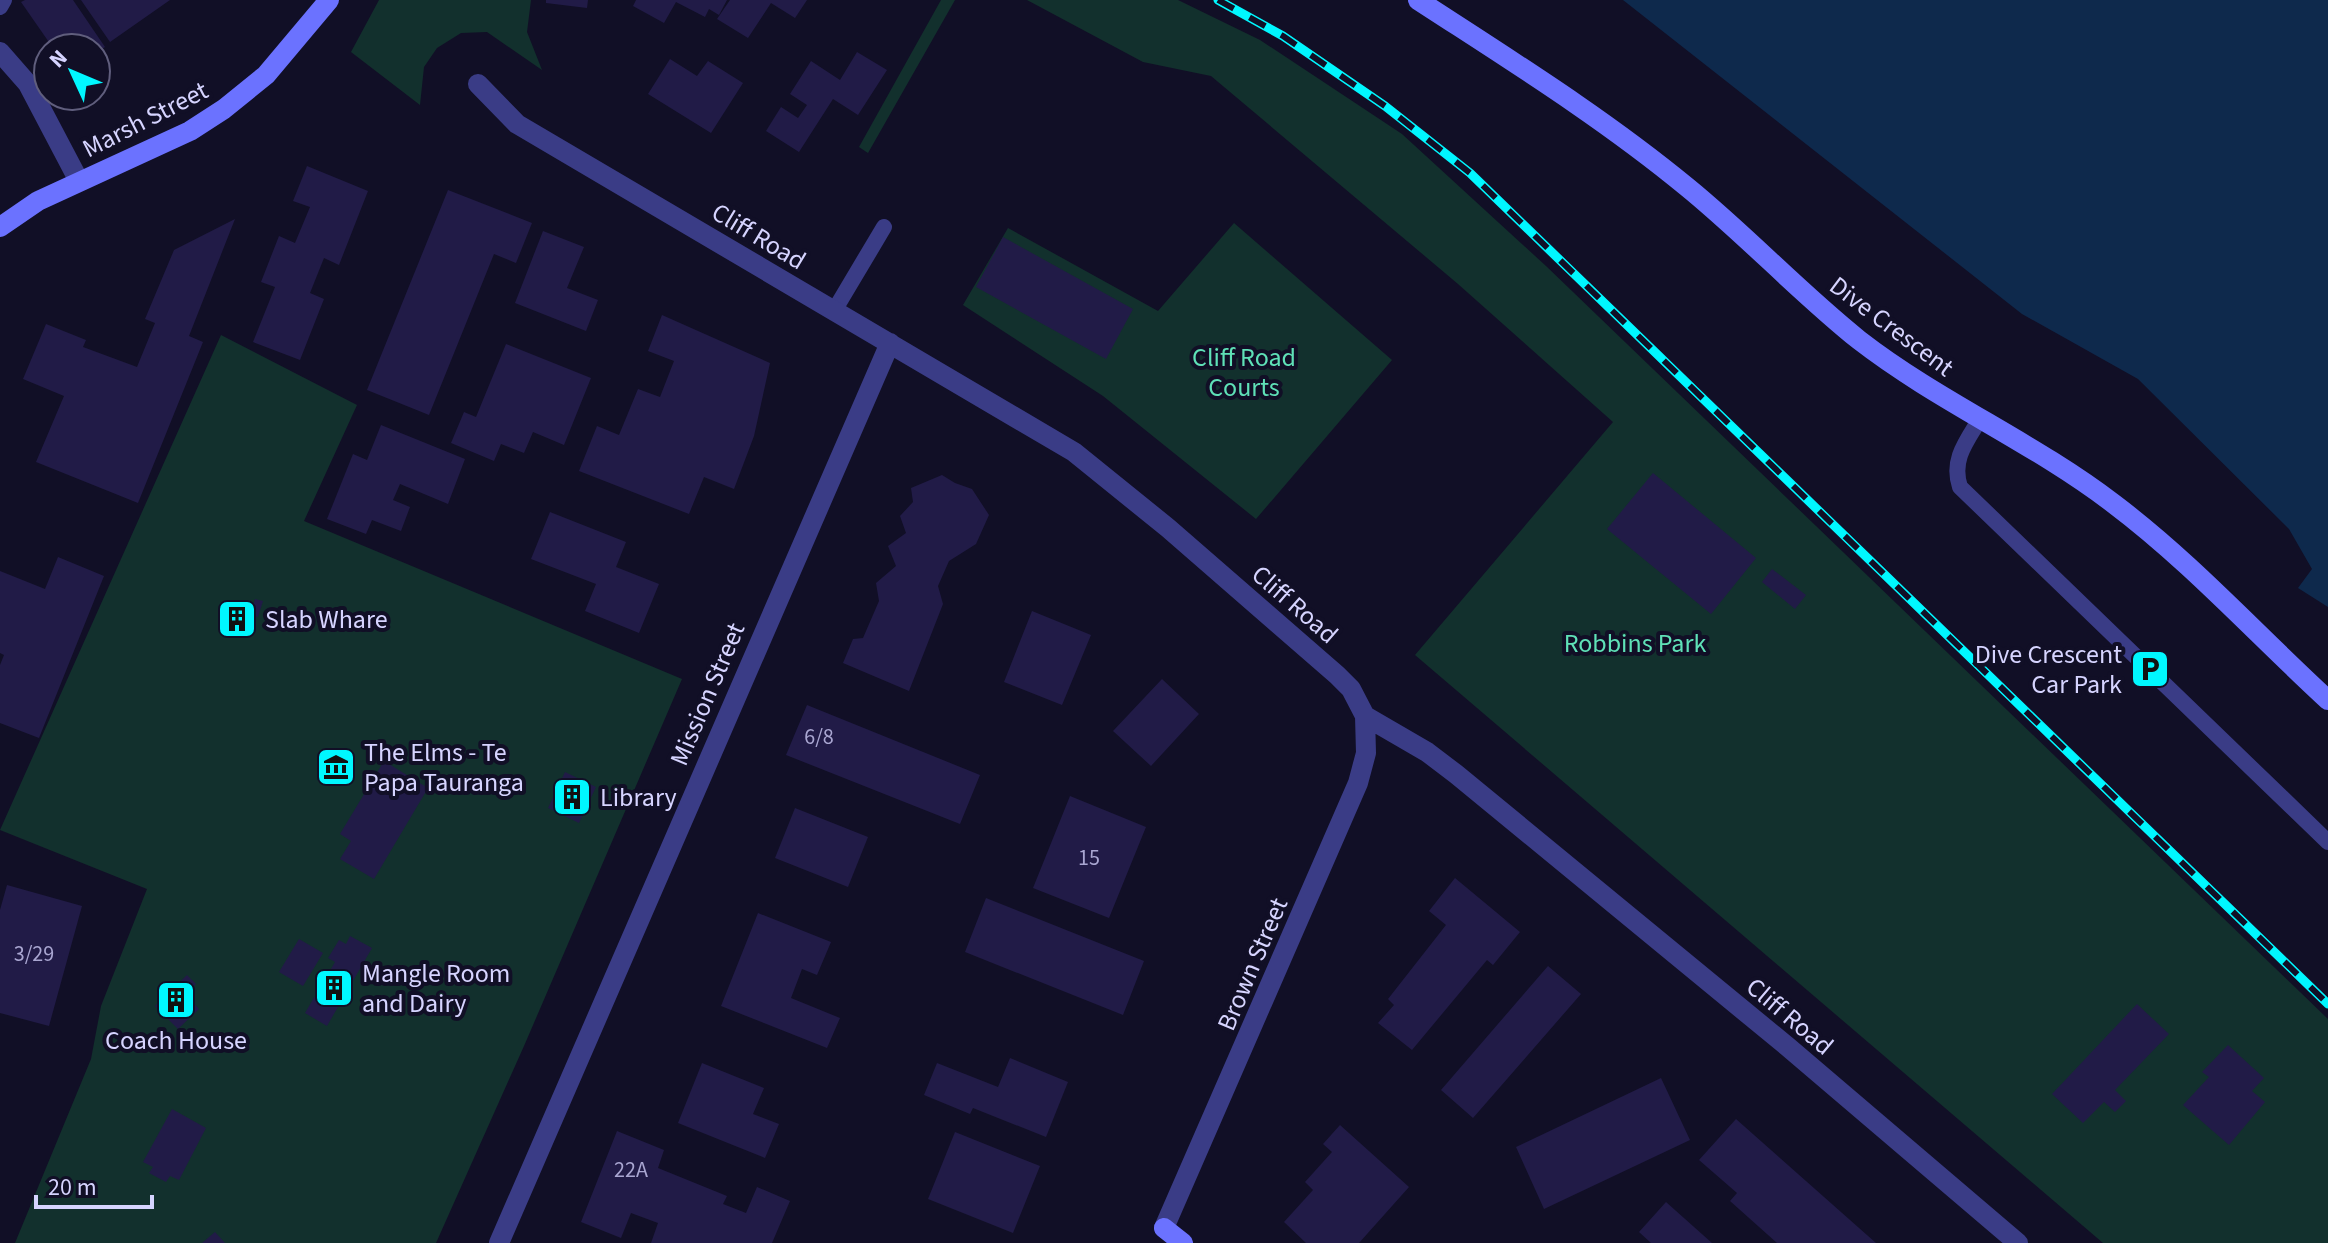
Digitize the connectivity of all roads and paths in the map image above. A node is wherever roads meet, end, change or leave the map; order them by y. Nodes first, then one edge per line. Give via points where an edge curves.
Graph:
1 (4, 0) edge
2 (329, 0) edge
3 (1418, 0) edge
4 (0, 7) edge
5 (0, 52) edge
6 (478, 84) dead end
7 (79, 181) junction
8 (0, 227) edge
9 (884, 227) dead end
10 (834, 311) junction
11 (890, 343) junction
12 (1980, 419) junction
13 (2328, 700) edge
14 (1365, 716) junction
15 (2328, 842) edge
16 (1159, 1238) edge
17 (499, 1243) edge
18 (1183, 1243) edge
19 (2018, 1243) edge

1 - 4 lane
2 - 7 main road, Marsh Street via 266,75 224,109 190,131
3 - 12 main road, Dive Crescent via 1603,121 1689,188 1859,339
5 - 7 street via 28,84
6 - 10 street, Cliff Road via 517,124
7 - 8 main road, Marsh Street
9 - 10 lane
10 - 11 street, Cliff Road
11 - 14 street, Cliff Road via 1074,452 1337,675
11 - 17 street, Mission Street
12 - 13 main road, Dive Crescent via 2114,504
12 - 15 lane via 1956,461 1960,487
14 - 16 street, Brown Street via 1366,753 1358,783
14 - 19 street, Cliff Road via 1456,774
16 - 18 main road

